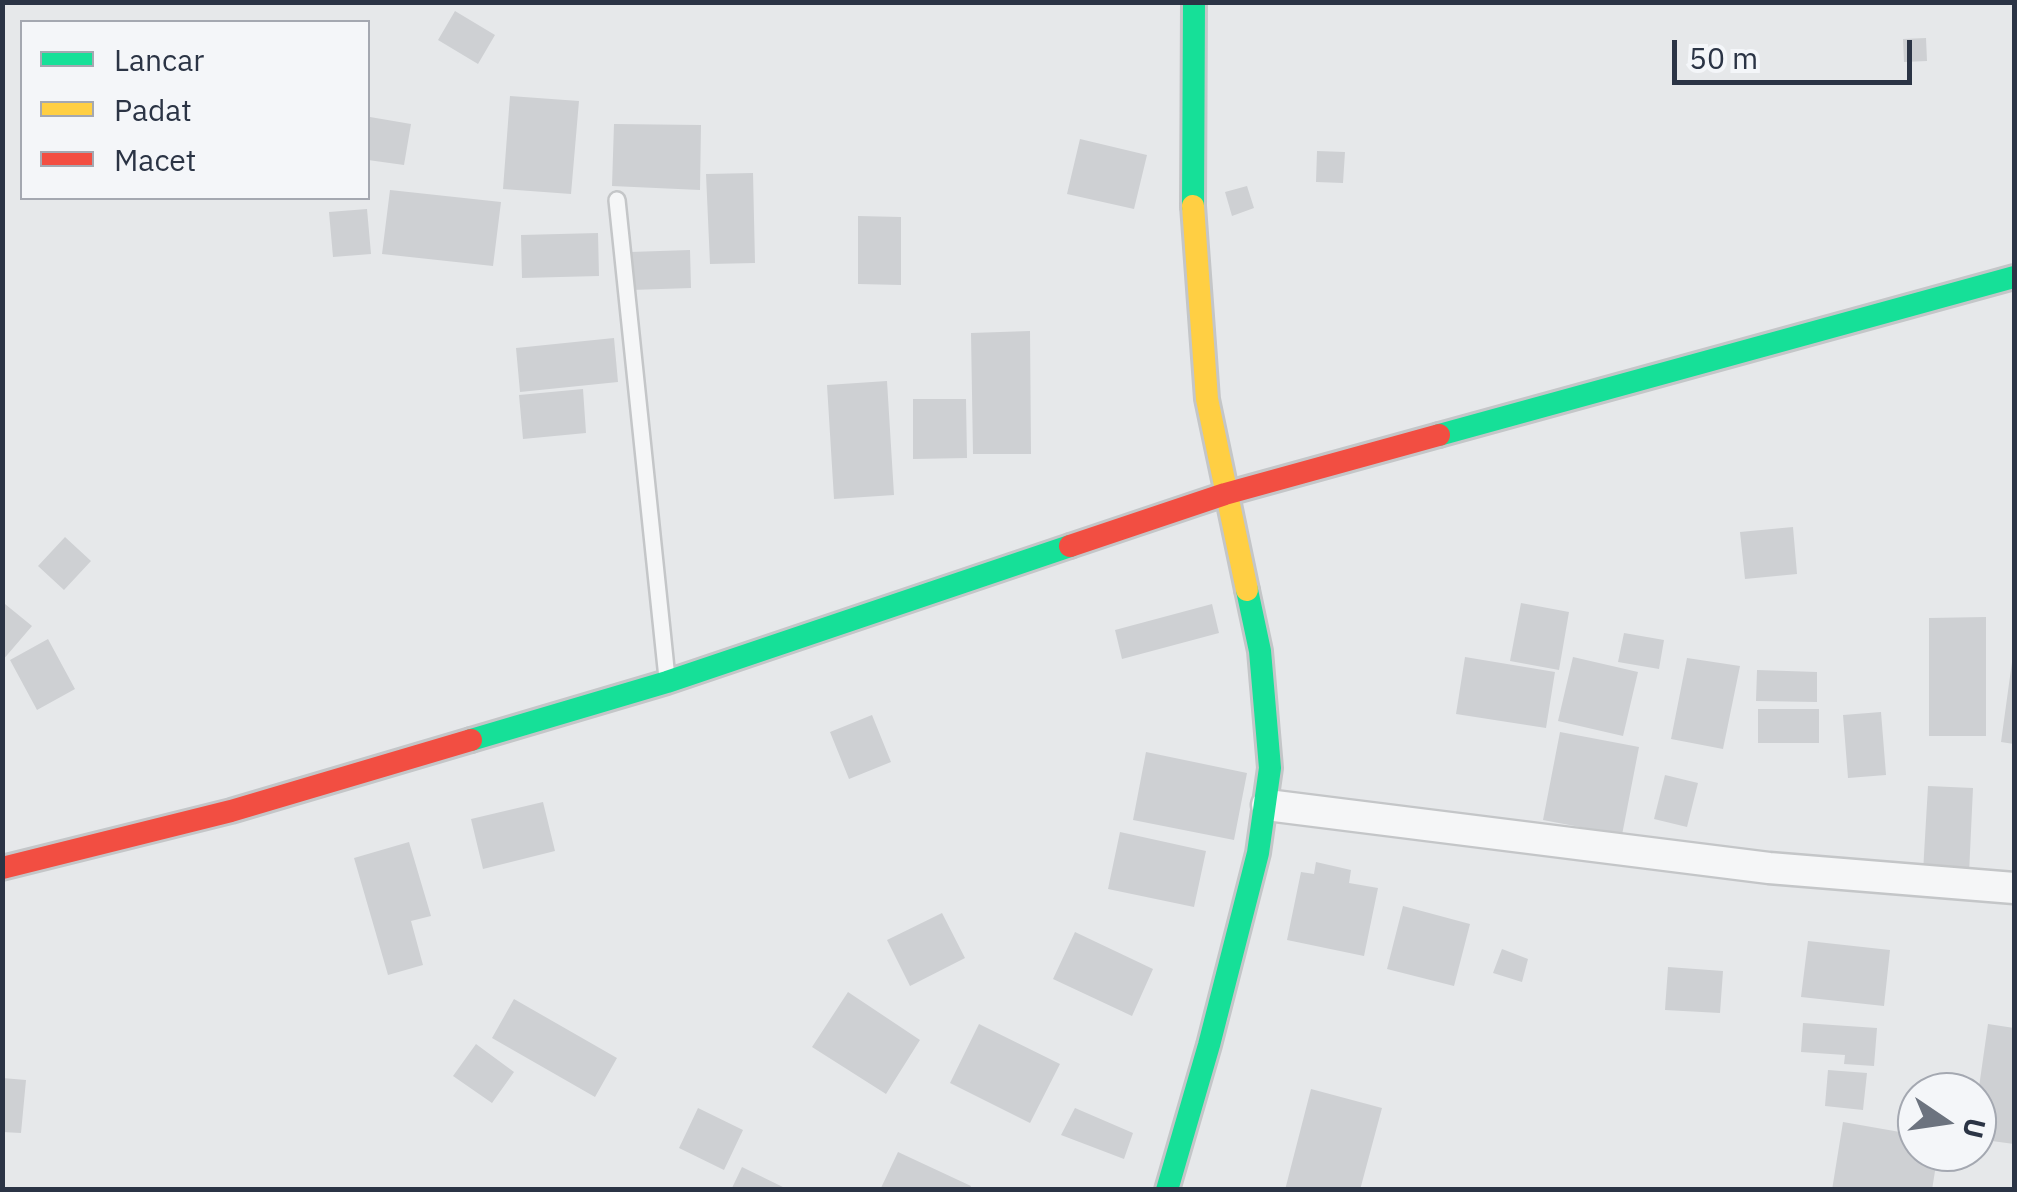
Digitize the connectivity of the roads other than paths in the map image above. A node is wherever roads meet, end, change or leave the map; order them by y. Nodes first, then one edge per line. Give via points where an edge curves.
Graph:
1 (1194, 2) edge
2 (617, 200) dead end
3 (2014, 276) edge
4 (1225, 494) junction
5 (667, 682) junction
6 (1267, 805) junction
7 (2, 868) edge
8 (2014, 888) edge
9 (1167, 1190) edge

1 - 4 street via 1196,274 1206,400
2 - 5 lane
3 - 4 street
4 - 5 street
4 - 6 street via 1260,651
5 - 7 street via 232,811
6 - 8 street via 1769,868
6 - 9 street

